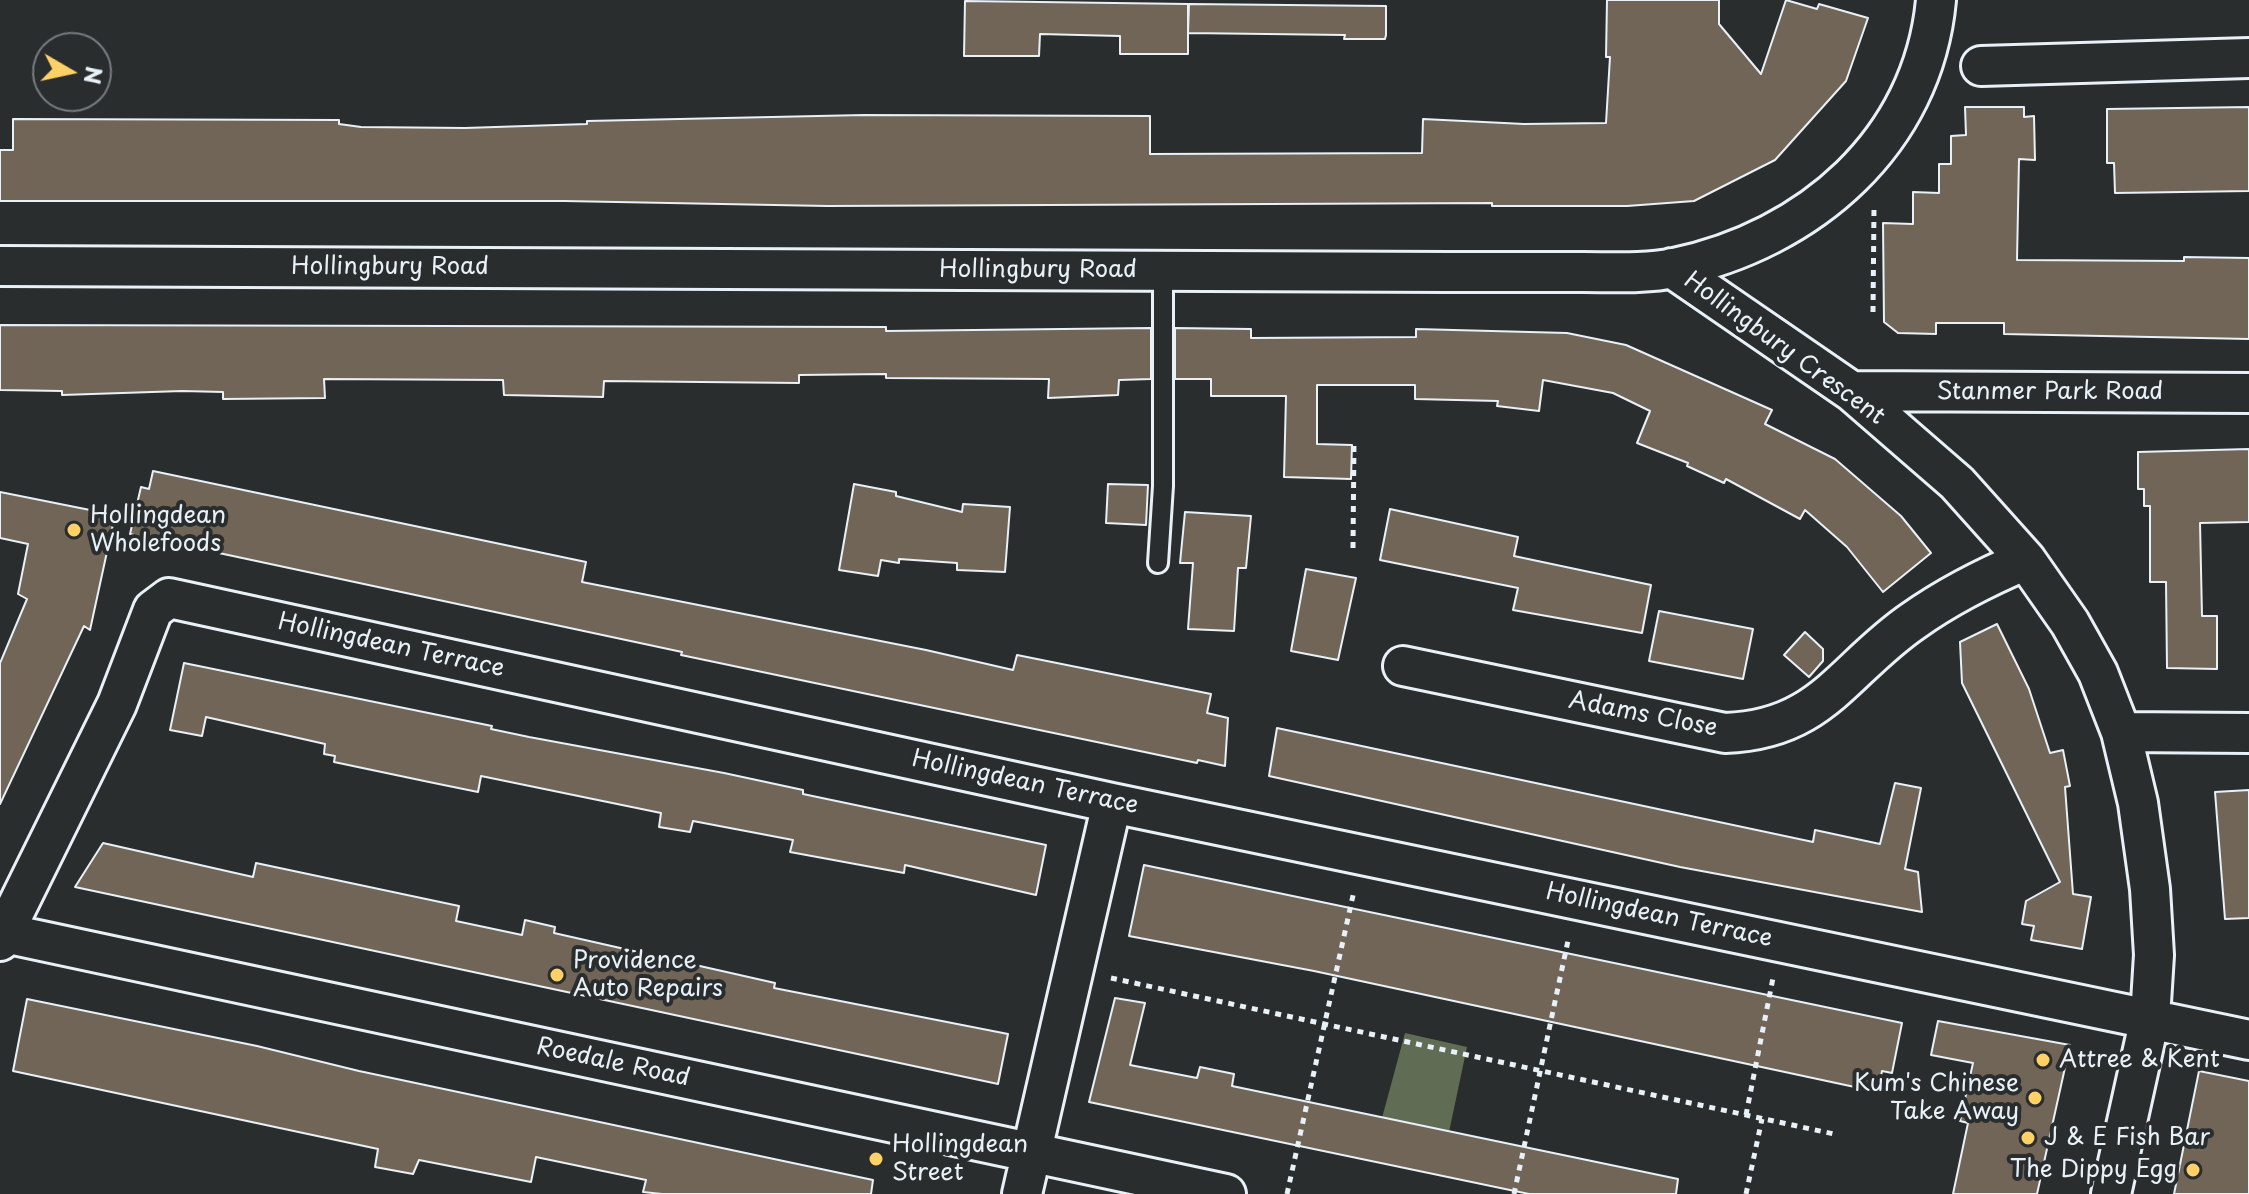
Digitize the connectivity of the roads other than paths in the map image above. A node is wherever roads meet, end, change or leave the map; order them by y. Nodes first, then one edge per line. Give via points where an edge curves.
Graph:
1 (1936, 0) edge
2 (2249, 58) edge
3 (1981, 66) dead end
4 (0, 266) edge
5 (1672, 268) junction
6 (1163, 270) junction
7 (1851, 391) junction
8 (2249, 393) edge
9 (2026, 560) junction
10 (1158, 563) dead end
11 (1403, 666) dead end
12 (2121, 732) junction
13 (2249, 733) edge
14 (1112, 803) junction
15 (1, 935) edge
16 (2150, 1018) junction
17 (2249, 1040) edge
18 (1031, 1153) junction
19 (1022, 1194) edge
20 (1226, 1194) edge
21 (2111, 1194) edge

1 - 5 street, Hollingbury Road via 1927,53 1895,122 1875,151 1826,201 1777,232
2 - 3 street
4 - 6 street, Hollingbury Road
5 - 6 street, Hollingbury Road
5 - 7 street, Hollingbury Crescent
6 - 10 lane
7 - 8 street, Stanmer Park Road
7 - 9 street, Hollingbury Crescent via 1957,483
9 - 11 street, Adams Close via 1973,583 1912,621 1848,681 1796,718 1752,732 1725,733
9 - 12 street, Hollingbury Crescent via 2098,673
12 - 13 street
12 - 16 street, Hollingbury Crescent via 2150,889
14 - 15 street, Hollingdean Terrace via 169,598 153,610 117,704
14 - 16 street, Hollingdean Terrace
14 - 18 street
15 - 18 street, Roedale Road
16 - 17 street, Hollingdean Terrace
16 - 21 street, Hollingbury Crescent
18 - 19 street
18 - 20 street, Roedale Road

